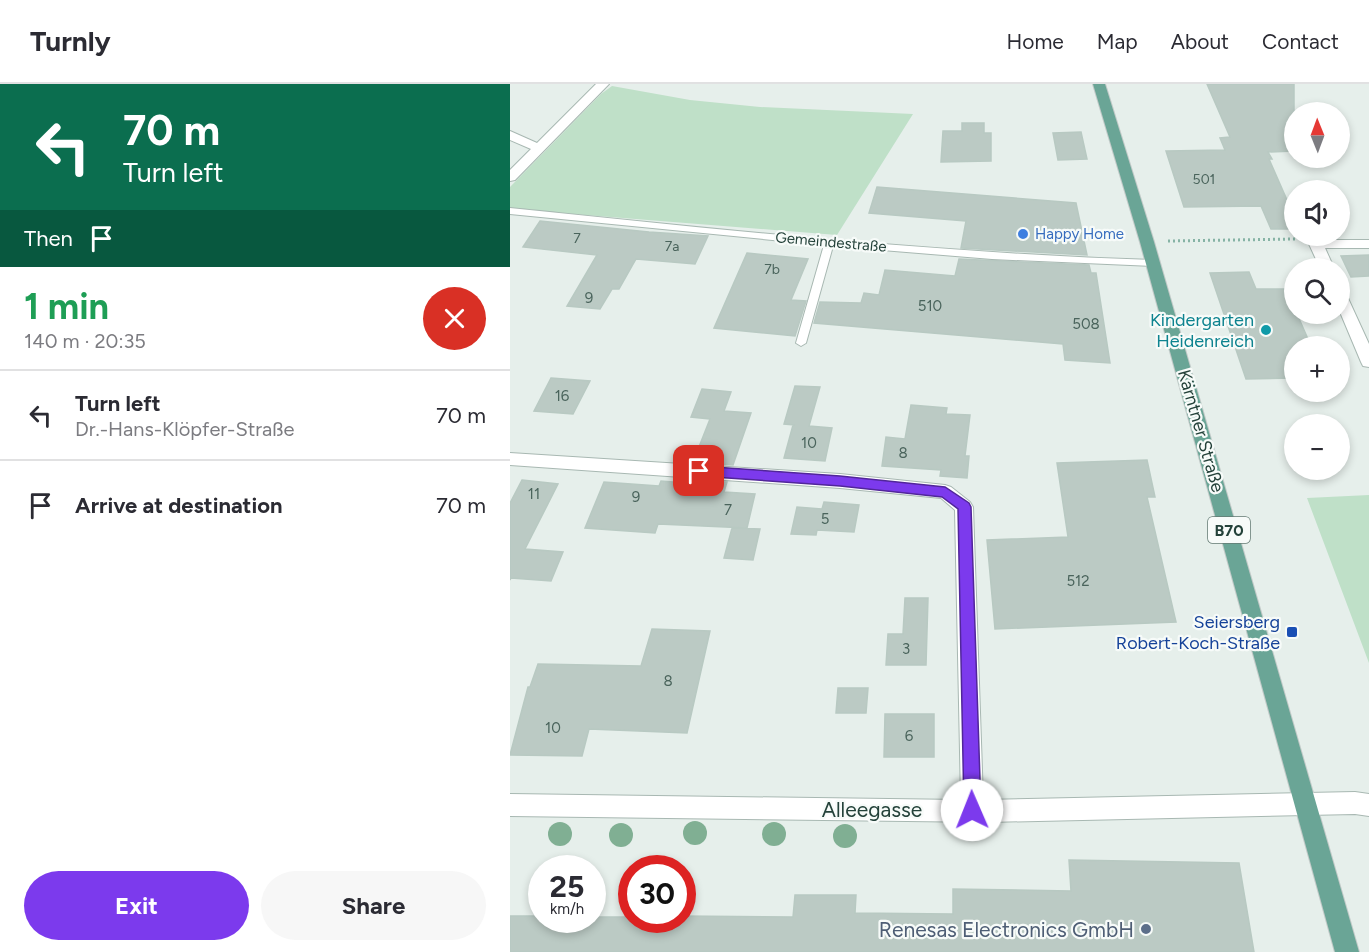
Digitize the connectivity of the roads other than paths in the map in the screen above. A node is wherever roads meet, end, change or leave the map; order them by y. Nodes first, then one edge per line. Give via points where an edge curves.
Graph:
1 (603, 84) edge
2 (1100, 84) edge
3 (510, 135) edge
4 (539, 148) junction
5 (510, 177) edge
6 (510, 211) edge
7 (830, 241) junction
8 (1369, 244) edge
9 (1322, 258) edge
10 (1153, 263) junction
11 (1350, 319) edge
12 (801, 343) dead end
13 (1369, 362) edge
14 (510, 459) edge
15 (1305, 804) junction
16 (510, 805) edge
17 (1369, 805) edge
18 (972, 810) junction
19 (1347, 952) edge

1 - 4 street
2 - 10 main road, Kärntner Straße / B70
3 - 4 street
4 - 5 street
6 - 7 lane, Gemeindestraße
7 - 10 lane, Gemeindestraße via 1057,260
7 - 12 lane
8 - 9 street via 1316,244
10 - 15 main road, Kärntner Straße / B70
11 - 13 street
14 - 18 street via 840,481 945,492 964,507
15 - 17 street, Alleegasse
15 - 18 street, Alleegasse
15 - 19 main road, Kärntner Straße / B70
16 - 18 street, Alleegasse

